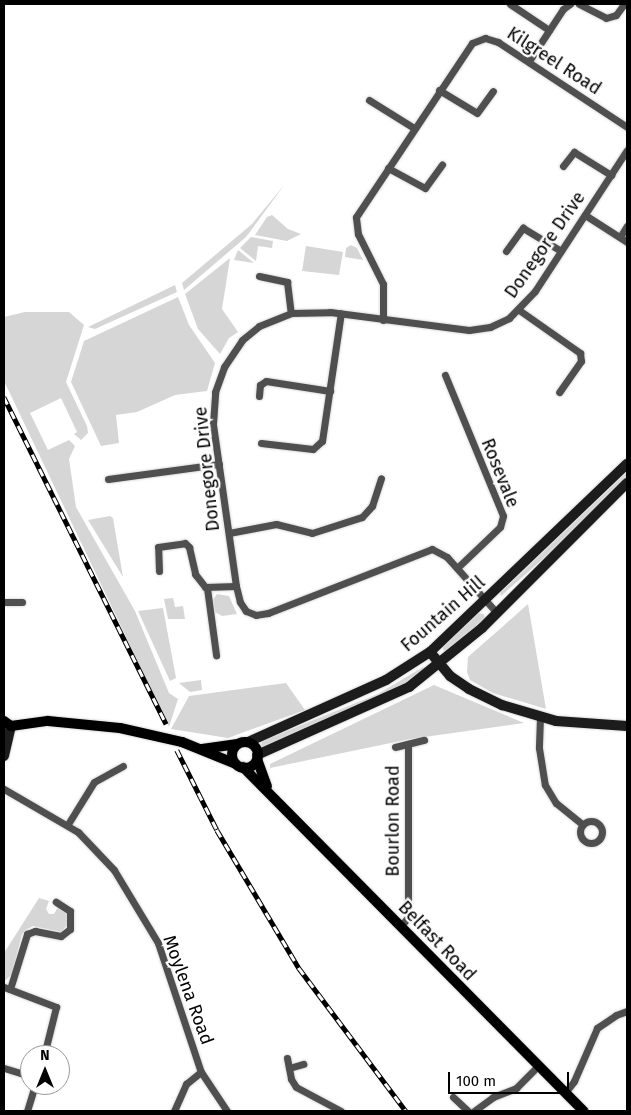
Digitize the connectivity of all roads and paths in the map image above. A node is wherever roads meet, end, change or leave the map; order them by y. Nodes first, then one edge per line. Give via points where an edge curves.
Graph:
1 (510, 4) edge
2 (570, 4) edge
3 (579, 4) edge
4 (624, 4) edge
5 (549, 30) junction
6 (529, 61) junction
7 (439, 90) junction
8 (493, 91) dead end
9 (369, 100) dead end
10 (627, 127) edge
11 (414, 128) junction
12 (627, 150) edge
13 (442, 165) dead end
14 (563, 166) dead end
15 (388, 168) junction
16 (611, 175) junction
17 (585, 215) junction
18 (627, 226) edge
19 (620, 237) junction
20 (627, 242) edge
21 (506, 251) dead end
22 (561, 251) junction
23 (259, 276) dead end
24 (519, 310) junction
25 (291, 313) junction
26 (341, 313) junction
27 (383, 320) junction
28 (445, 375) dead end
29 (330, 391) junction
30 (559, 392) dead end
31 (259, 396) dead end
32 (261, 443) dead end
33 (219, 464) junction
34 (627, 464) edge
35 (381, 478) dead end
36 (108, 479) dead end
37 (627, 483) edge
38 (229, 533) junction
39 (457, 568) junction
40 (159, 571) dead end
41 (236, 586) junction
42 (207, 588) junction
43 (486, 600) junction
44 (4, 602) edge
45 (22, 602) dead end
46 (497, 613) junction
47 (430, 652) junction
48 (216, 655) dead end
49 (439, 664) junction
50 (540, 717) junction
51 (7, 724) edge
52 (627, 726) edge
53 (424, 740) dead end
54 (243, 743) junction
55 (408, 744) junction
56 (396, 746) dead end
57 (201, 748) junction
58 (4, 756) edge
59 (257, 757) junction
60 (123, 766) dead end
61 (239, 766) junction
62 (4, 789) edge
63 (270, 791) junction
64 (68, 824) junction
65 (582, 824) dead end
66 (56, 902) dead end
67 (401, 926) junction
68 (7, 988) edge
69 (627, 1011) edge
70 (46, 1045) edge
71 (288, 1058) dead end
72 (303, 1064) dead end
73 (538, 1066) junction
74 (4, 1068) edge
75 (289, 1068) junction
76 (201, 1072) junction
77 (20, 1073) edge
78 (565, 1093) junction
79 (31, 1095) edge
80 (453, 1097) dead end
81 (27, 1111) edge
82 (174, 1111) edge
83 (226, 1111) edge
84 (341, 1111) edge
85 (468, 1111) edge
86 (474, 1111) edge
87 (584, 1111) edge

1 - 5 street
2 - 5 street
3 - 4 street via 606,18 616,16
5 - 6 street
6 - 7 street, Kilgreel Road via 495,40 476,40 465,50
6 - 10 street, Kilgreel Road
7 - 8 street via 477,113
7 - 11 street, Kilgreel Road
9 - 11 street
11 - 15 street, Kilgreel Road
12 - 16 street, Donegore Drive
13 - 15 street via 426,188
14 - 16 street via 574,152
15 - 27 street, Kilgreel Road via 355,223 383,284
16 - 17 street, Donegore Drive
17 - 19 street
17 - 22 street, Donegore Drive
18 - 19 street
19 - 20 street
21 - 22 street via 523,228
22 - 24 street, Donegore Drive
23 - 25 street via 286,281
24 - 27 street, Donegore Drive via 495,325 475,330
24 - 30 street via 580,353 581,361
25 - 26 street, Donegore Drive via 316,310
25 - 33 street, Donegore Drive via 250,333 235,347 224,367 212,408
26 - 27 street, Donegore Drive
26 - 29 street
28 - 39 street, Rosevale via 503,516 500,527
29 - 31 street via 266,381 260,385
29 - 32 street via 322,441 317,447
33 - 36 street
33 - 38 street, Donegore Drive
34 - 43 main road, Fountain Hill
35 - 38 street via 372,506 362,517 312,532 276,524
37 - 46 main road, Fountain Hill
38 - 41 street, Donegore Drive
39 - 41 street, Donegore Drive via 442,553 426,550 261,615 244,609
39 - 43 street, Donegore Drive
40 - 42 street via 158,547 185,543 197,578
41 - 42 street
42 - 48 street
43 - 46 street, Donegore Drive
43 - 47 main road, Fountain Hill
44 - 45 street
46 - 49 main road, Fountain Hill
47 - 49 main road
47 - 54 main road, Fountain Hill via 386,680
49 - 50 main road via 469,689
49 - 59 main road, Fountain Hill via 409,687
50 - 52 main road
50 - 65 street via 539,748 545,785 556,803
51 - 57 main road via 70,722 138,732
51 - 58 main road
53 - 55 street, Bourlon Road
54 - 57 main road
54 - 59 main road via 255,746
54 - 61 main road via 232,753
55 - 56 street, Bourlon Road
55 - 67 street, Bourlon Road via 408,917
57 - 61 main road, Belfast Road
59 - 61 main road via 253,765
59 - 63 main road, Belfast Road
60 - 64 street via 94,782
61 - 63 main road, Belfast Road
62 - 64 street, Moylena Road
63 - 67 main road, Belfast Road
64 - 76 street, Moylena Road via 87,839 108,863 158,943
66 - 68 street via 70,911 70,929 61,936 27,934
67 - 73 main road, Belfast Road
68 - 70 street via 56,1007
69 - 78 street via 597,1028 574,1081
71 - 75 street
72 - 75 street
73 - 78 main road, Belfast Road
73 - 86 street via 516,1088 493,1097
74 - 77 street
75 - 84 street via 296,1087
76 - 82 street via 186,1084
76 - 83 street, Moylena Road
78 - 87 main road, Belfast Road
79 - 81 street
80 - 85 street

